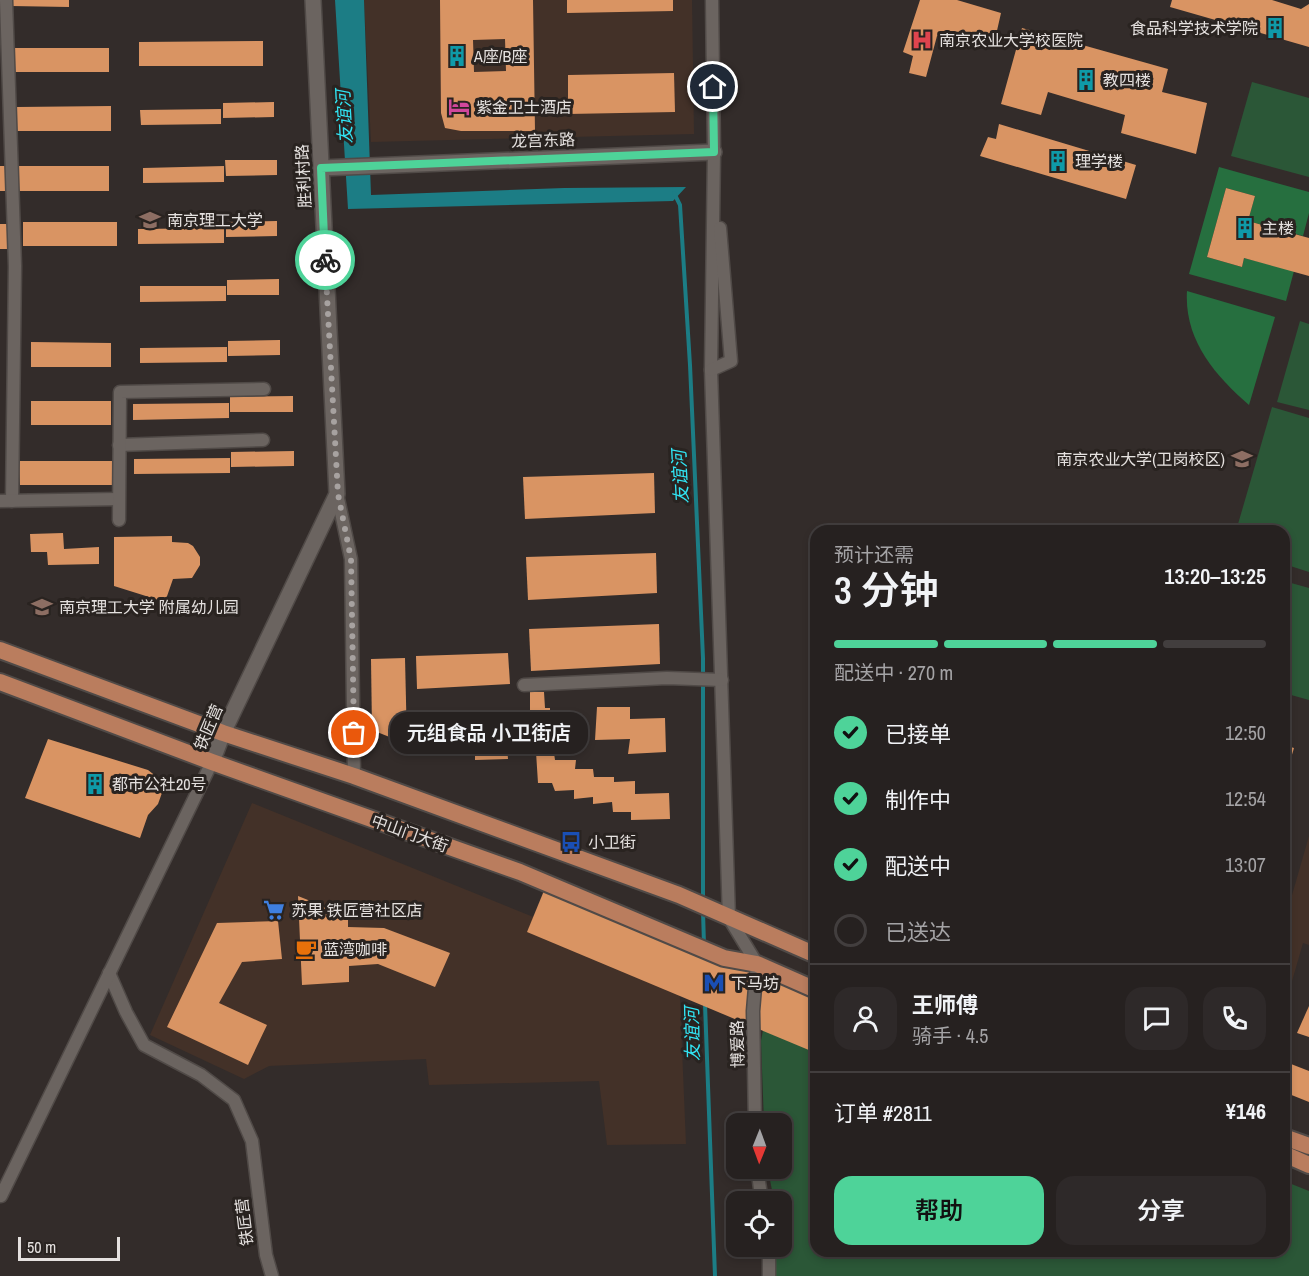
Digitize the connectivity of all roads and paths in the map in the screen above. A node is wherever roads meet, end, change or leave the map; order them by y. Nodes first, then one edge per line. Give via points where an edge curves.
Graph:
1 (6, 0) edge
2 (313, 0) edge
3 (712, 0) edge
4 (714, 152) junction
5 (321, 168) junction
6 (711, 370) junction
7 (264, 389) dead end
8 (263, 440) dead end
9 (119, 445) junction
10 (338, 494) junction
11 (118, 499) junction
12 (6, 501) edge
13 (119, 520) dead end
14 (0, 650) edge
15 (717, 680) junction
16 (0, 682) edge
17 (524, 685) dead end
18 (223, 733) junction
19 (212, 762) junction
20 (354, 776) junction
21 (729, 918) junction
22 (810, 952) edge
23 (757, 964) junction
24 (109, 973) junction
25 (810, 987) edge
26 (755, 1113) edge
27 (1290, 1139) edge
28 (1309, 1146) edge
29 (1290, 1157) edge
30 (1309, 1165) edge
31 (1, 1196) edge
32 (769, 1257) edge
33 (272, 1276) edge
34 (769, 1276) edge

1 - 12 street via 15,266
2 - 5 street, 胜利村路
3 - 4 street
4 - 5 street, 龙宫东路
4 - 6 street
4 - 6 street via 730,361
5 - 10 street, 胜利村路
6 - 15 street
7 - 9 street via 120,392
8 - 9 street
9 - 11 street
10 - 18 street, 铁匠营
10 - 20 street via 351,559
11 - 12 street
11 - 13 street
14 - 18 main road, 中山门大街
15 - 17 street via 667,678
15 - 21 street
16 - 19 main road, 中山门大街
18 - 19 street, 铁匠营
18 - 20 main road, 中山门大街
19 - 23 main road, 中山门大街 via 520,872 724,958
19 - 24 street, 铁匠营
20 - 21 main road, 中山门大街 via 679,895
21 - 22 main road, 中山门大街
21 - 23 street
23 - 25 main road, 中山门大街
23 - 26 street, 博爱路 via 753,1011
24 - 31 street, 铁匠营
24 - 33 street, 铁匠营 via 144,1045 201,1075 234,1100 252,1141 266,1256
27 - 28 main road
29 - 30 main road
32 - 34 street

